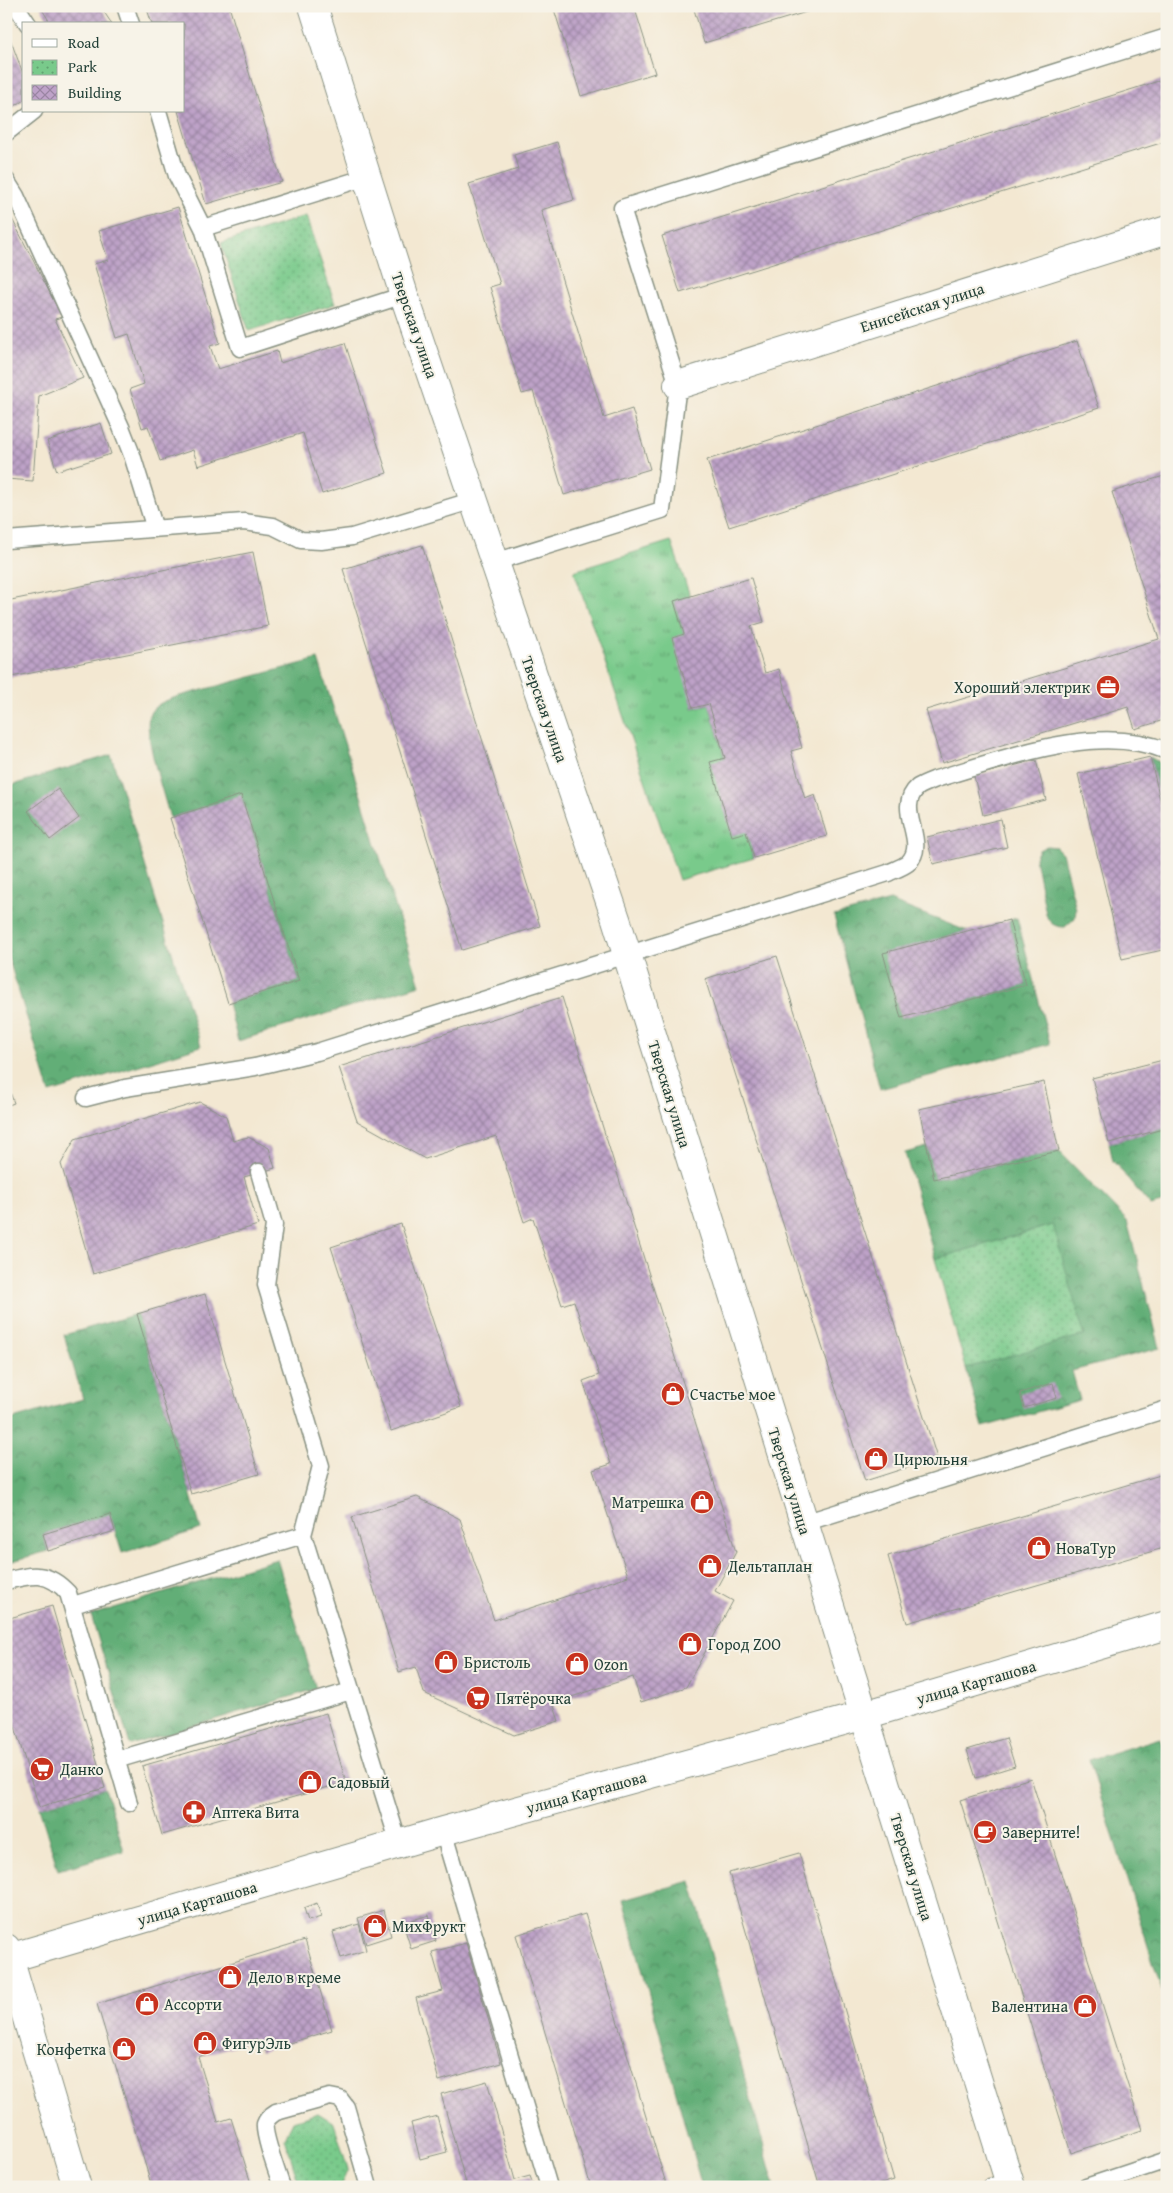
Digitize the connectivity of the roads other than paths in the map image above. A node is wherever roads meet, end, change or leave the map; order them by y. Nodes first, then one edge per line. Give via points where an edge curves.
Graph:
1 (16, 6) edge
2 (125, 6) edge
3 (313, 6) edge
4 (27, 22) edge
5 (130, 22) edge
6 (1167, 37) edge
7 (33, 112) edge
8 (158, 112) edge
9 (6, 133) edge
10 (367, 177) junction
11 (6, 180) edge
12 (203, 228) junction
13 (1167, 230) edge
14 (404, 295) junction
15 (678, 385) junction
16 (474, 500) junction
17 (155, 529) junction
18 (6, 540) edge
19 (495, 562) junction
20 (1167, 751) edge
21 (627, 955) junction
22 (86, 1098) dead end
23 (259, 1172) dead end
24 (1167, 1409) edge
25 (804, 1523) junction
26 (303, 1535) junction
27 (6, 1581) edge
28 (73, 1605) junction
29 (1167, 1625) edge
30 (351, 1690) junction
31 (865, 1715) junction
32 (116, 1760) junction
33 (129, 1803) dead end
34 (443, 1831) junction
35 (399, 1844) junction
36 (7, 1955) edge
37 (1167, 2160) edge
38 (1003, 2185) edge
39 (77, 2187) edge
40 (282, 2187) edge
41 (369, 2187) edge
42 (549, 2187) edge
43 (1086, 2187) edge

1 - 4 lane
2 - 5 lane
3 - 10 street, Тверская улица
6 - 15 lane via 622,208
7 - 9 lane
8 - 12 lane via 177,176
10 - 12 lane
10 - 14 street, Тверская улица
11 - 17 lane via 121,428
12 - 14 lane via 240,348
13 - 15 street, Енисейская улица
14 - 16 street, Тверская улица
15 - 19 lane via 662,510
16 - 17 lane via 352,536 321,541 301,540 273,526 244,522
16 - 19 street, Тверская улица
17 - 18 lane
19 - 21 street, Тверская улица
20 - 21 lane via 1136,742 1083,741 936,779 918,787 909,801 915,851 908,863 888,873
21 - 22 lane via 317,1052 255,1068 125,1088
21 - 25 street, Тверская улица
23 - 26 lane via 274,1225 266,1285 321,1466
24 - 25 lane
25 - 31 street, Тверская улица
26 - 28 lane
26 - 30 lane
27 - 28 lane via 36,1575 49,1578 60,1584
28 - 32 lane
29 - 31 street, улица Карташова
30 - 32 lane
30 - 35 lane
31 - 34 street, улица Карташова
31 - 38 street, Тверская улица
32 - 33 lane
34 - 35 street, улица Карташова
34 - 42 lane
35 - 36 street, улица Карташова
36 - 39 street
37 - 43 lane
40 - 41 lane via 265,2122 276,2112 330,2097 340,2099 346,2108

